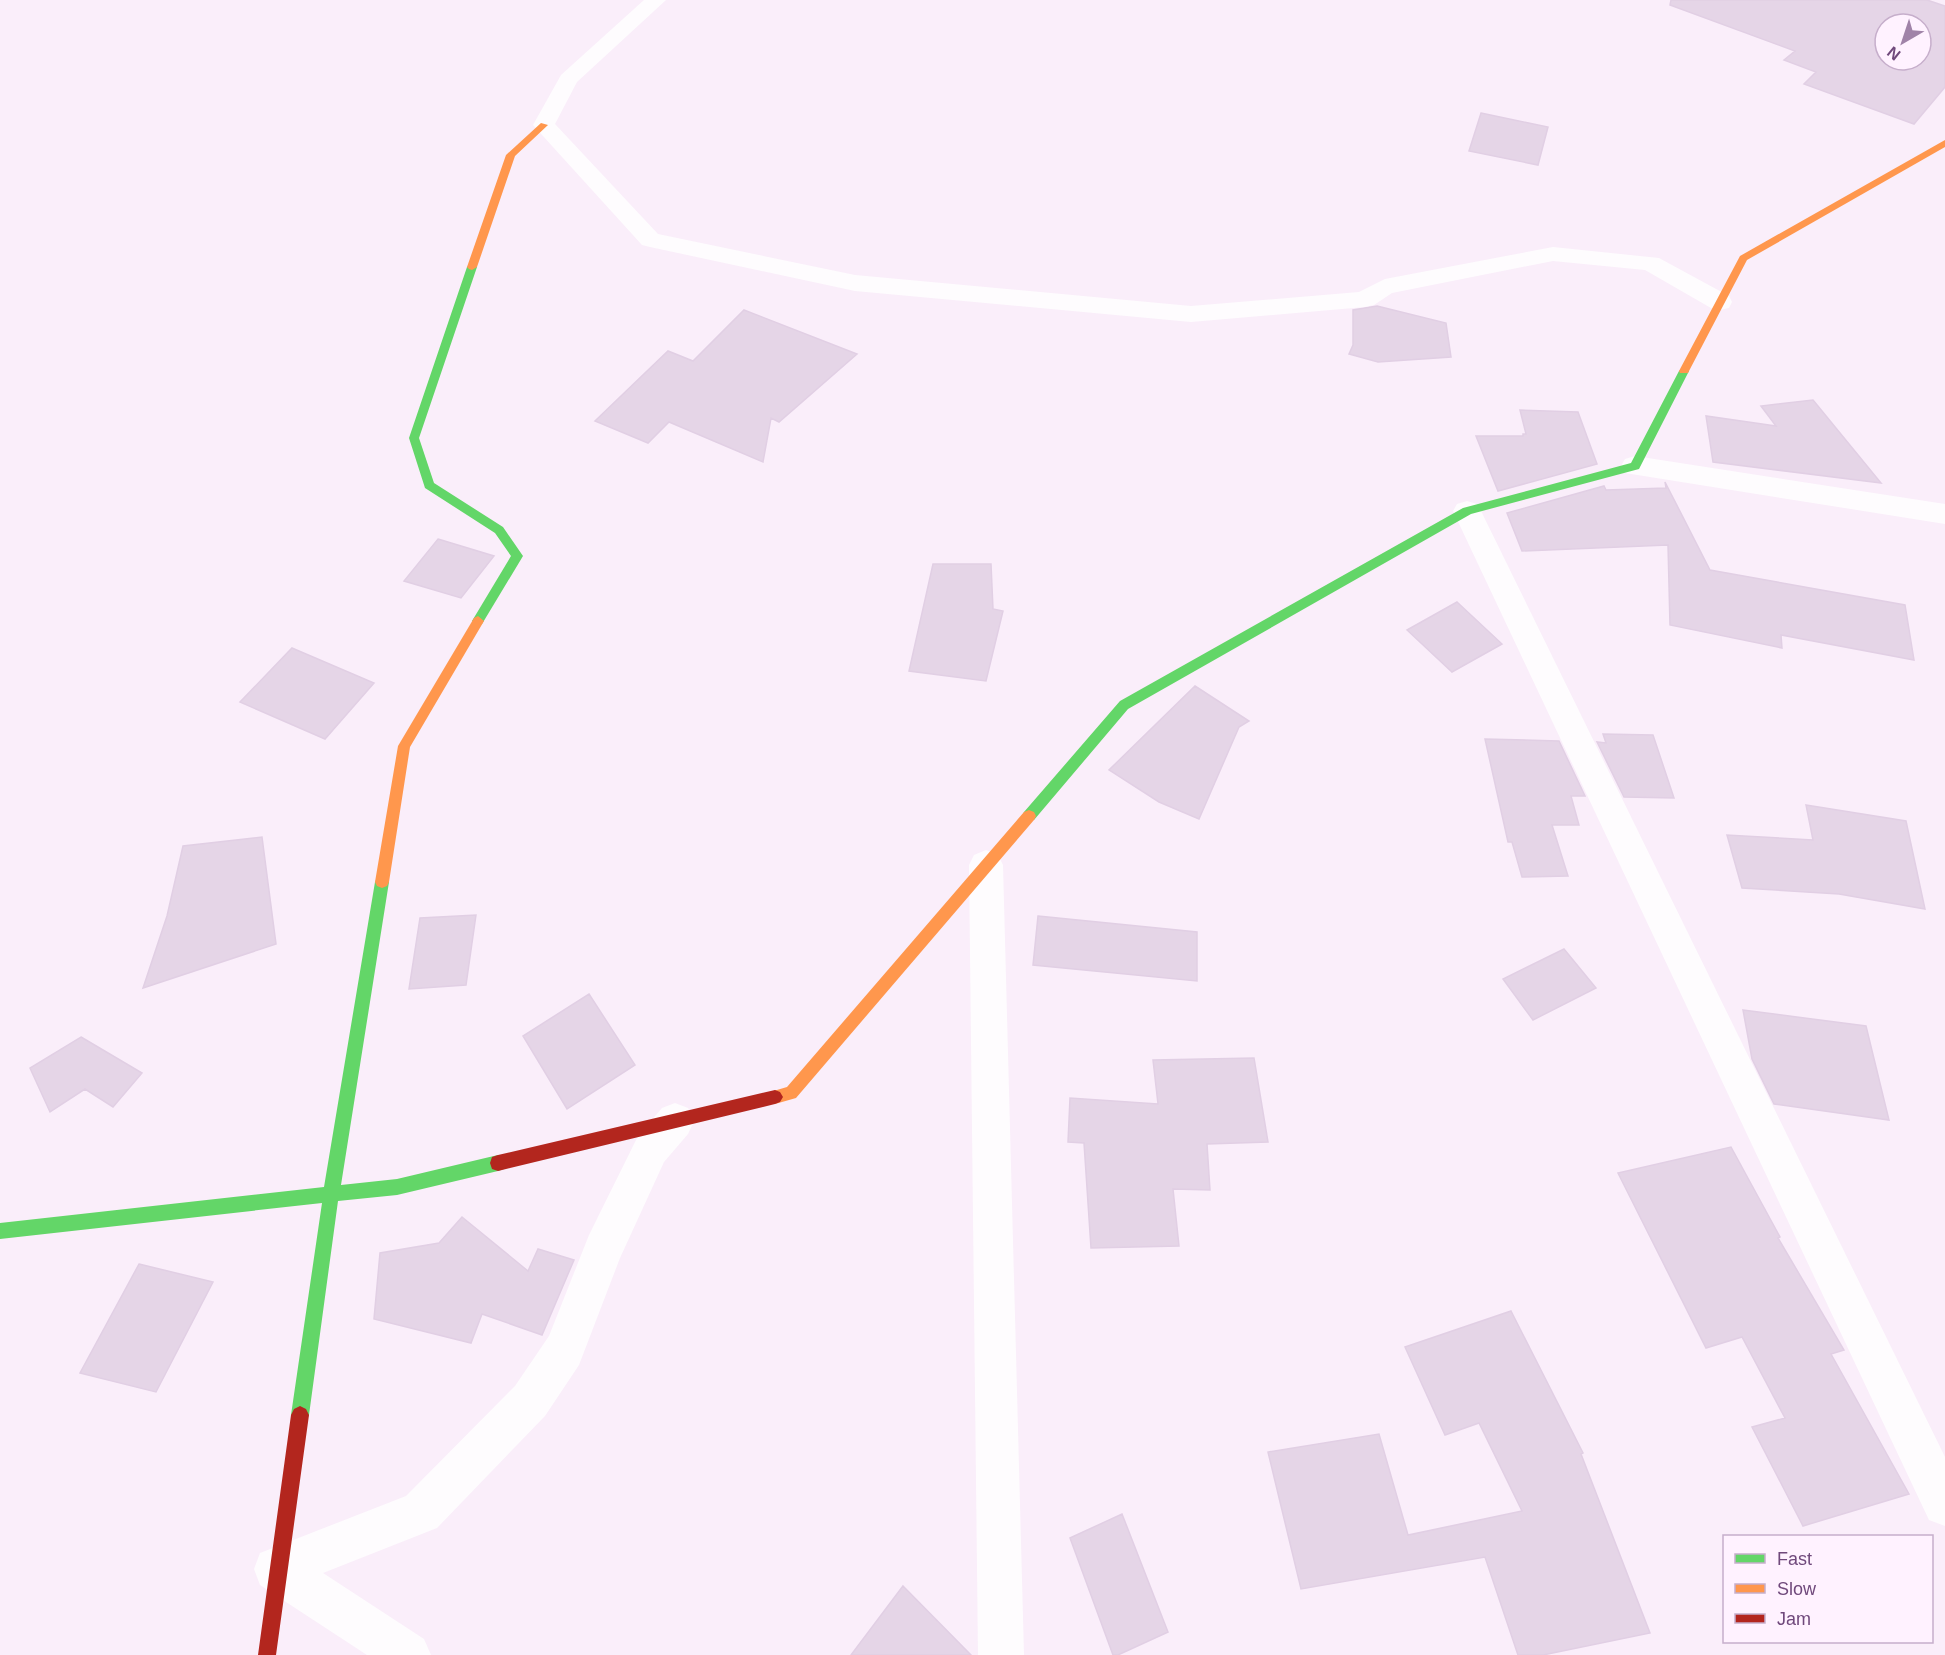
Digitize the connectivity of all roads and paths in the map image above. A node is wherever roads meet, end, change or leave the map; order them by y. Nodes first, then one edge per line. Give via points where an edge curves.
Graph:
1 (656, 0) edge
2 (544, 125) junction
3 (1945, 143) edge
4 (1720, 302) junction
5 (1635, 466) junction
6 (1467, 511) junction
7 (1945, 514) edge
8 (986, 865) junction
9 (675, 1120) junction
10 (331, 1195) junction
11 (0, 1231) edge
12 (1945, 1504) edge
13 (276, 1569) junction
14 (267, 1655) edge
15 (408, 1655) edge
16 (1001, 1655) edge

1 - 2 street via 568,79
2 - 4 street via 650,240 855,283 1191,314 1365,299 1385,287 1553,254 1652,264
2 - 10 street via 511,155 414,438 429,485 499,530 518,556 404,746
3 - 4 street via 1743,258
4 - 5 street
5 - 6 street
5 - 7 street
6 - 8 street via 1124,705
6 - 12 street
8 - 9 street via 791,1093
8 - 16 street
9 - 10 street via 397,1187
9 - 13 street via 651,1149 603,1249 564,1350 530,1401 421,1512
10 - 11 street
10 - 13 street
13 - 14 street
13 - 15 street

